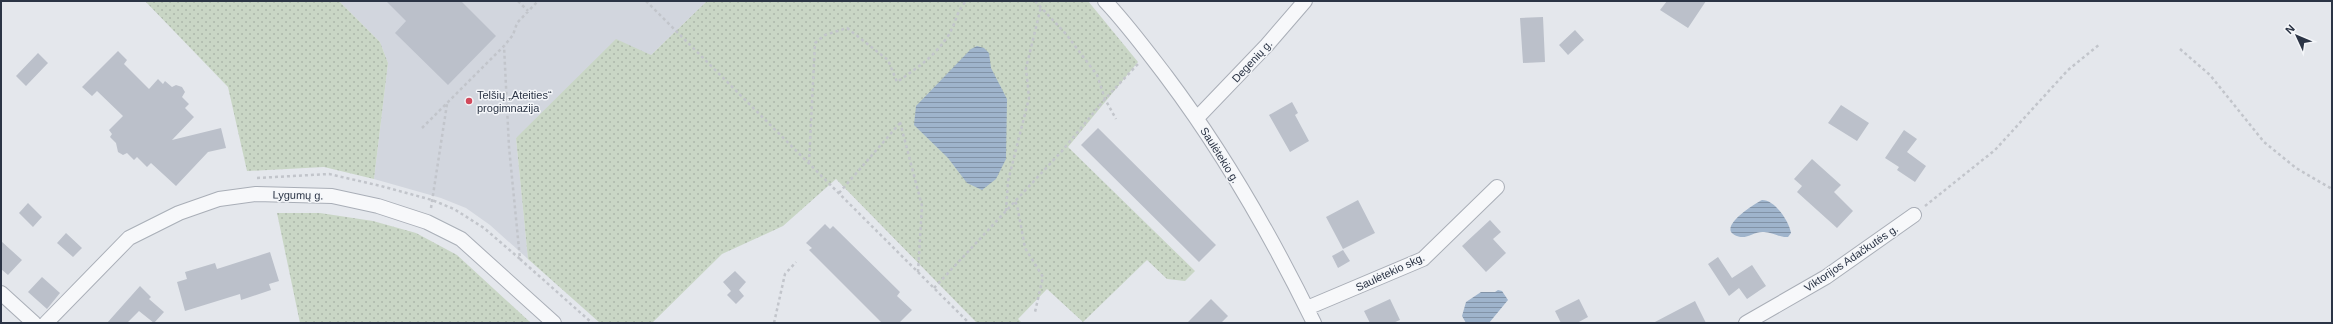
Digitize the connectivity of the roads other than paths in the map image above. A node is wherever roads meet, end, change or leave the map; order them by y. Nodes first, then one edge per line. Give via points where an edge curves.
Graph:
1 (1105, 1) edge
2 (1305, 1) edge
3 (1197, 118) junction
4 (1497, 187) dead end
5 (1914, 215) road end
6 (1, 293) edge
7 (1307, 308) junction
8 (34, 323) edge
9 (46, 323) edge
10 (554, 323) edge
11 (1314, 323) edge
12 (1746, 323) edge

1 - 3 street, Saulėtekio g. via 1127,24
2 - 3 street, Degenių g.
3 - 7 street, Saulėtekio g. via 1257,215
4 - 7 street, Saulėtekio skg. via 1423,259
5 - 12 street, Viktorijos Adačkutės g. via 1826,277
6 - 8 street
7 - 11 street, Saulėtekio g.
9 - 10 street, Lygumų g. via 129,238 179,213 218,199 256,194 332,196 378,206 428,222 461,239

